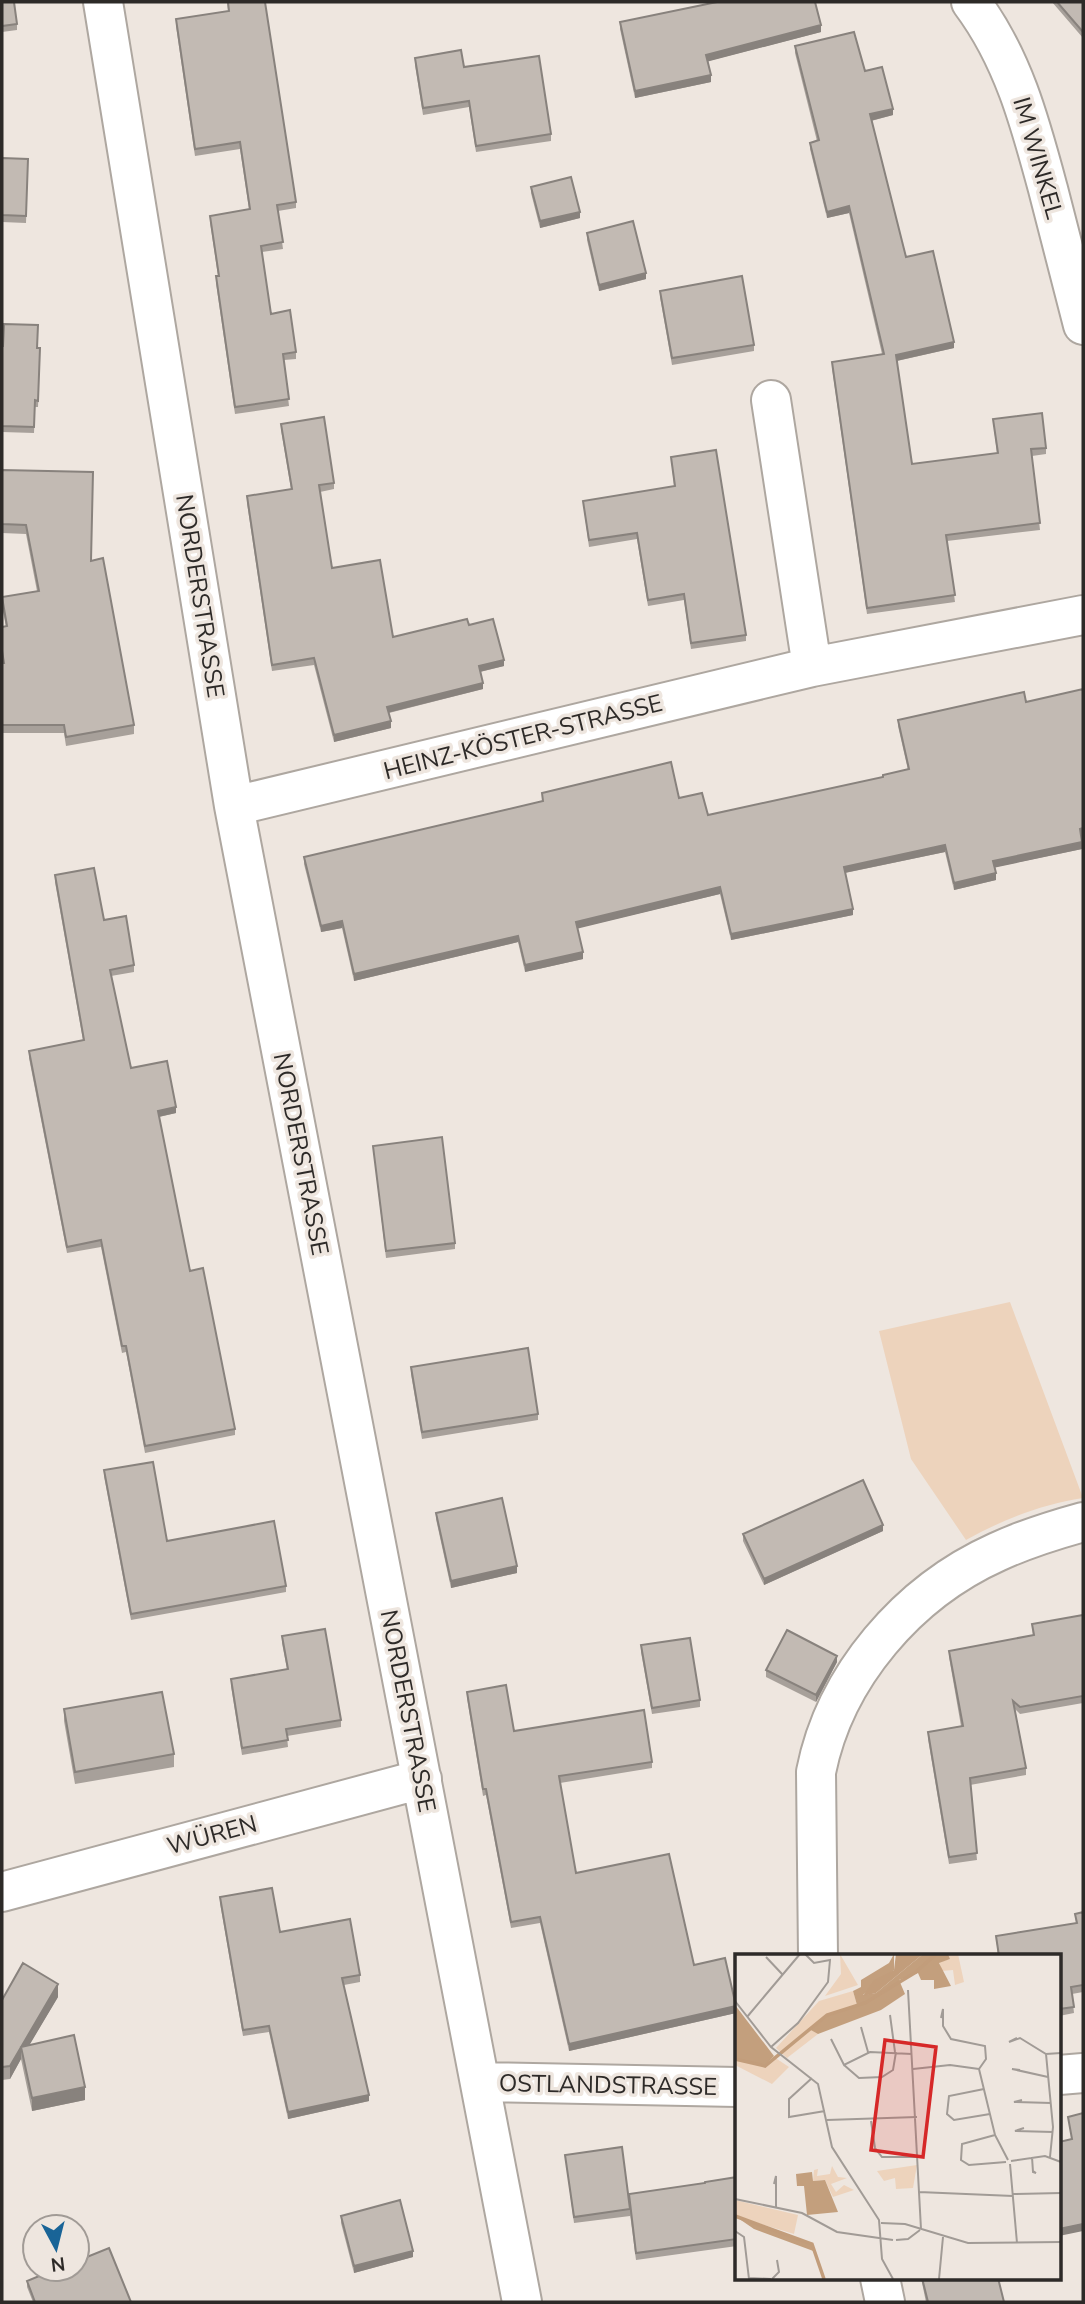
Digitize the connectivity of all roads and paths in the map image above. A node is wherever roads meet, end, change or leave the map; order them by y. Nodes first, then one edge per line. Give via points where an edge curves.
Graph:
1 (103, 2) edge
2 (971, 2) edge
3 (1083, 325) edge
4 (771, 400) dead end
5 (1083, 615) edge
6 (811, 667) junction
7 (234, 806) junction
8 (1083, 1522) edge
9 (422, 1779) junction
10 (2, 1892) edge
11 (818, 1954) edge
12 (1083, 2073) edge
13 (1060, 2075) edge
14 (480, 2082) junction
15 (735, 2087) edge
16 (880, 2280) edge
17 (522, 2302) edge
18 (884, 2302) edge

1 - 7 street, NORDERSTRASSE
2 - 3 street, IM WINKEL via 1003,52 1029,117
4 - 6 street
5 - 6 street, HEINZ-KÖSTER-STRASSE
6 - 7 street, HEINZ-KÖSTER-STRASSE
7 - 9 street, NORDERSTRASSE
8 - 11 street via 996,1552 954,1576 916,1604 858,1669 837,1709 816,1772
9 - 10 street, WÜREN
9 - 14 street, NORDERSTRASSE
12 - 13 street
14 - 15 street, OSTLANDSTRASSE
14 - 17 street, NORDERSTRASSE
16 - 18 street

